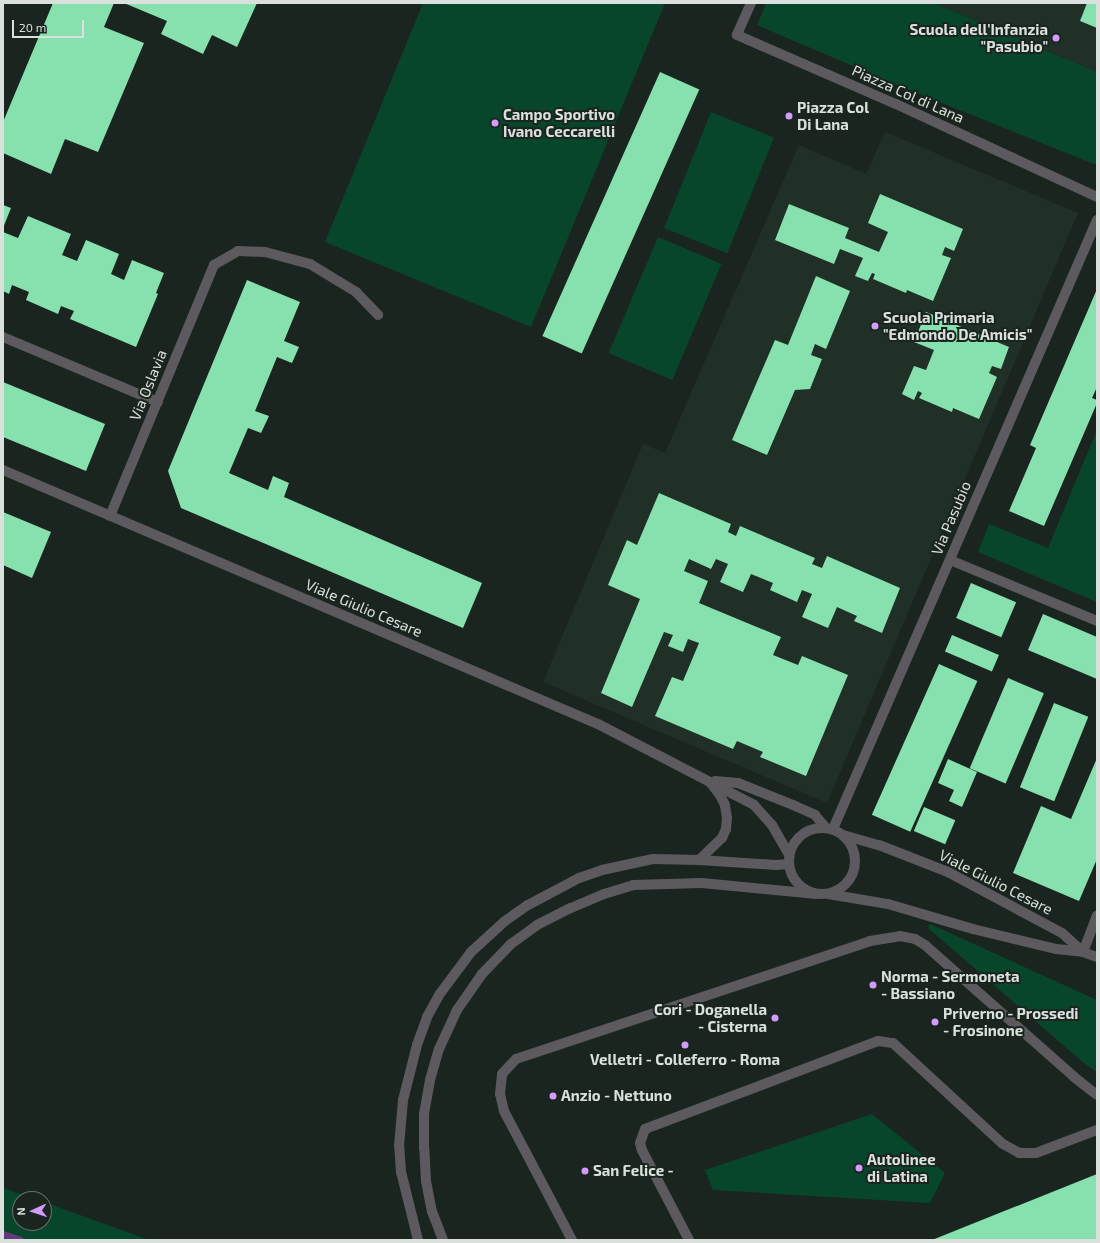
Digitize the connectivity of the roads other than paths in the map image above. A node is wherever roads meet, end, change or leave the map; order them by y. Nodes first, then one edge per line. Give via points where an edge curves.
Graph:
1 (751, 3) edge
2 (1097, 197) edge
3 (1097, 220) edge
4 (378, 315) dead end
5 (3, 337) edge
6 (158, 402) junction
7 (3, 470) edge
8 (110, 516) junction
9 (950, 560) junction
10 (1097, 621) edge
11 (709, 780) junction
12 (829, 828) junction
13 (843, 835) junction
14 (699, 860) junction
15 (789, 860) junction
16 (816, 894) junction
17 (828, 894) junction
18 (1097, 916) edge
19 (1083, 952) junction
20 (1097, 957) edge
21 (1097, 1095) edge
22 (1097, 1130) edge
23 (418, 1240) edge
24 (443, 1240) edge
25 (572, 1240) edge
26 (689, 1240) edge

1 - 2 street, Piazza Col di Lana via 737,35 896,104
3 - 9 street, Via Pasubio
4 - 6 street, Via Oslavia via 356,292 310,264 265,252 238,252 214,265
5 - 6 street
6 - 8 street, Via Oslavia
7 - 8 street, Viale Giulio Cesare
8 - 11 street, Viale Giulio Cesare via 598,724
9 - 10 street
9 - 12 street, Via Pasubio
11 - 12 street, Viale Giulio Cesare via 738,783 815,815
11 - 14 street via 725,805 726,829 722,838
11 - 15 street, Viale Giulio Cesare via 754,805 772,825
12 - 13 street
12 - 15 street via 814,828 805,832 791,847
13 - 17 street via 855,853 856,864 847,884
13 - 19 street, Viale Giulio Cesare via 879,845 948,872 1062,933
14 - 15 street via 748,864
14 - 23 street via 653,859 628,863 579,878 528,905 505,921 471,952 454,973 427,1016 416,1045 400,1121 401,1172
15 - 16 street via 792,874 798,883
16 - 17 street
16 - 24 street via 702,883 633,885 571,908 537,926 512,944 482,974 457,1010 439,1049 430,1080 424,1114 426,1181 432,1212
17 - 19 street, Viale Giulio Cesare via 888,904 973,929 1056,949
18 - 19 street
19 - 20 street, Viale Giulio Cesare
21 - 25 street via 925,945 915,939 900,936 870,941 516,1059 502,1074 500,1094 504,1111
22 - 26 street via 1036,1153 1019,1153 1003,1144 893,1043 878,1041 645,1130 640,1143 642,1150

